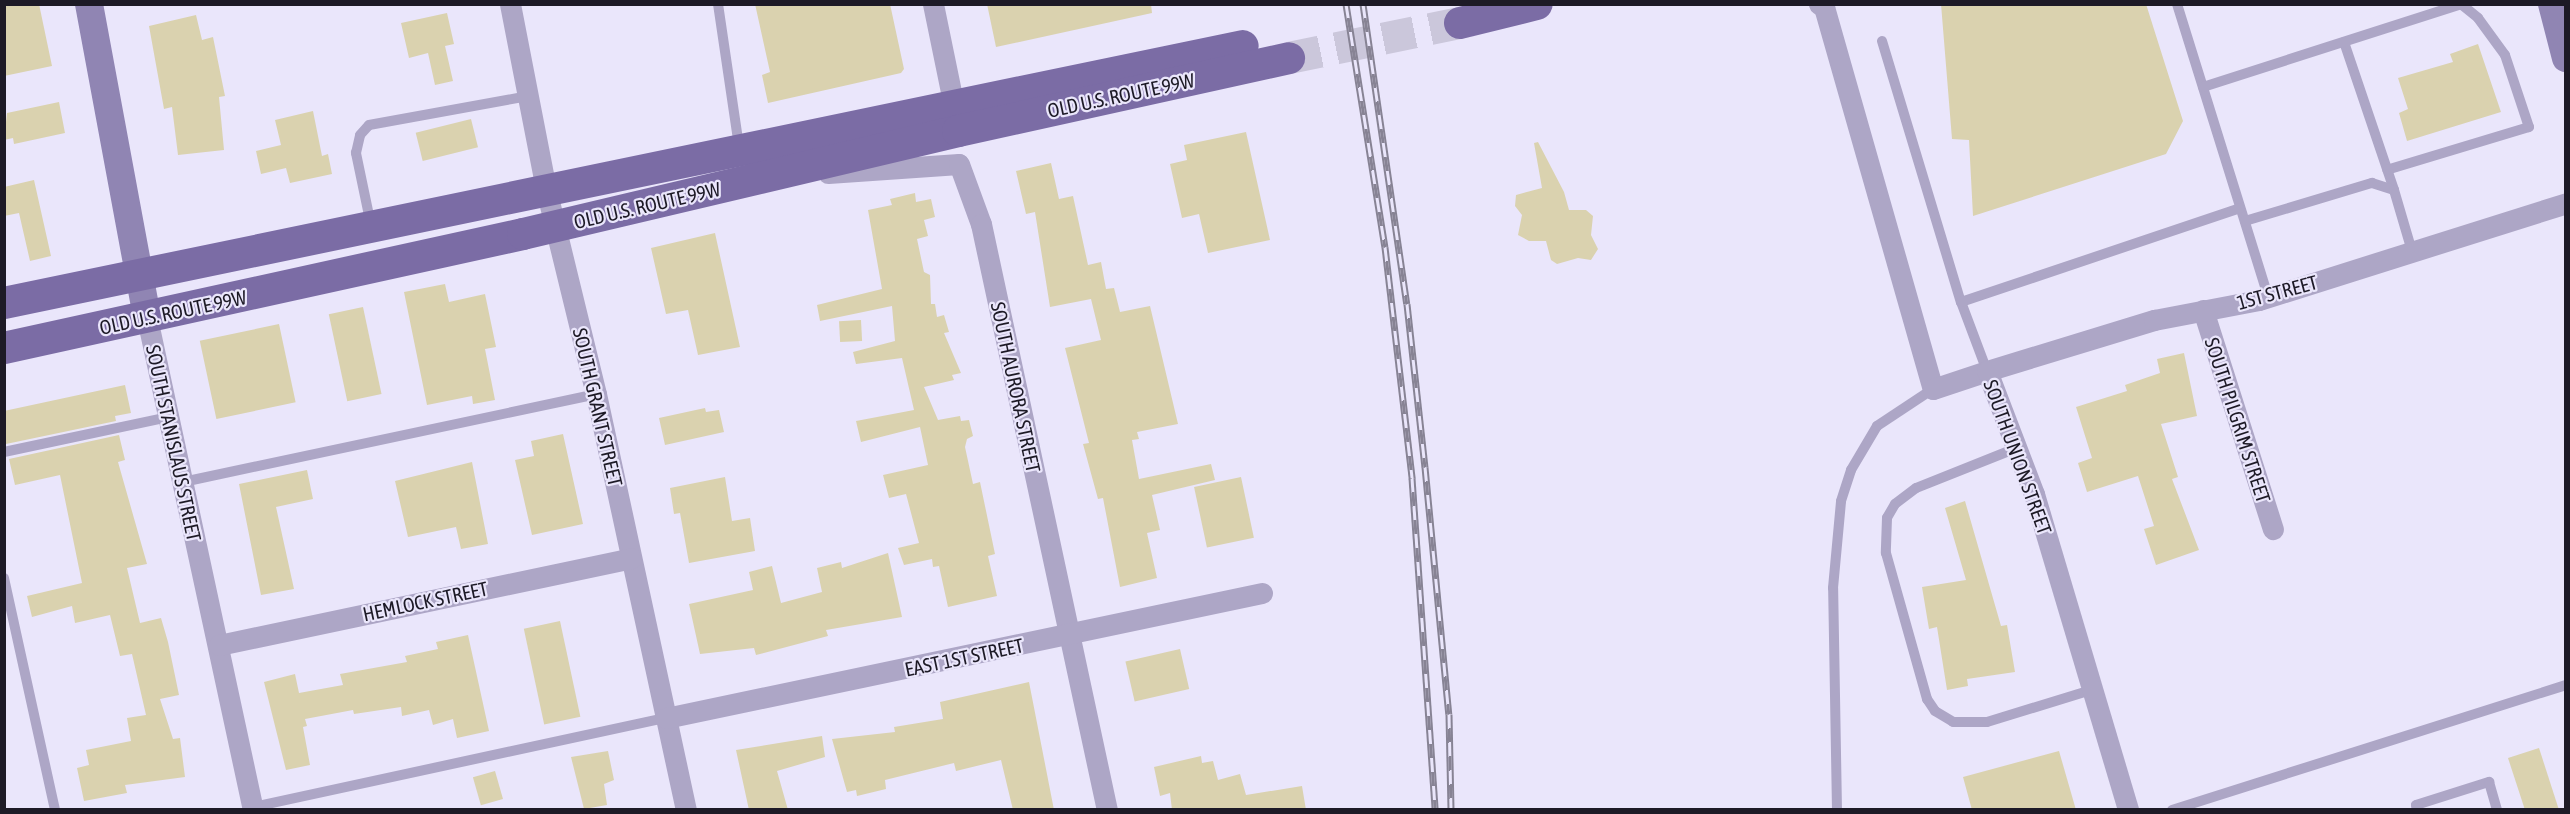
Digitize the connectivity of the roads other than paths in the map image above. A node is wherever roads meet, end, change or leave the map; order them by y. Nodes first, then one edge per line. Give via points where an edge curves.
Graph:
1 (89, 4) edge
2 (510, 4) edge
3 (718, 4) edge
4 (933, 4) edge
5 (1537, 4) edge
6 (1819, 4) edge
7 (2177, 4) edge
8 (2552, 4) edge
9 (1460, 23) tunnel mouth
10 (1882, 41) dead end
11 (2344, 42) junction
12 (2565, 58) edge
13 (2203, 87) junction
14 (528, 96) junction
15 (954, 106) junction
16 (740, 149) junction
17 (2387, 170) junction
18 (758, 178) junction
19 (546, 189) junction
20 (2394, 190) junction
21 (2565, 203) edge
22 (2241, 208) junction
23 (2244, 221) junction
24 (371, 225) junction
25 (555, 227) junction
26 (2412, 251) junction
27 (138, 274) junction
28 (2268, 297) junction
29 (1961, 302) junction
30 (4, 303) edge
31 (2203, 310) junction
32 (147, 318) junction
33 (4, 348) edge
34 (1987, 371) junction
35 (1933, 389) junction
36 (596, 394) junction
37 (169, 417) junction
38 (2014, 449) junction
39 (4, 452) edge
40 (183, 482) junction
41 (2273, 529) dead end
42 (631, 558) junction
43 (4, 578) edge
44 (1262, 594) dead end
45 (1070, 634) junction
46 (219, 645) junction
47 (2565, 685) edge
48 (2091, 690) junction
49 (666, 718) junction
50 (249, 809) edge
51 (55, 810) edge
52 (686, 810) edge
53 (1107, 810) edge
54 (1837, 810) edge
55 (2128, 810) edge
56 (2172, 810) edge
57 (2417, 810) edge
58 (2497, 810) edge

1 - 27 street, SOUTH STANISLAUS STREET
2 - 14 street, SOUTH GRANT STREET
3 - 16 lane
4 - 15 street
5 - 9 main road
6 - 35 street via 1824,7
7 - 13 lane
8 - 12 street
10 - 29 lane
11 - 13 lane
11 - 17 lane
11 - 17 lane via 2462,4 2478,18 2505,54 2529,127
13 - 22 lane
14 - 19 street, SOUTH GRANT STREET
14 - 24 lane via 369,125 360,135 356,153
15 - 16 main road, OLD U.S. ROUTE 99W
15 - 18 main road, OLD U.S. ROUTE 99W via 1284,48
16 - 19 main road, OLD U.S. ROUTE 99W
17 - 20 lane
18 - 25 main road, OLD U.S. ROUTE 99W
18 - 45 street, SOUTH AURORA STREET via 959,164 981,224
19 - 24 main road, OLD U.S. ROUTE 99W
19 - 25 street, SOUTH GRANT STREET
20 - 23 lane via 2372,183
20 - 26 lane
21 - 26 street, 1ST STREET
22 - 23 lane
22 - 29 lane
23 - 28 lane
24 - 27 main road, OLD U.S. ROUTE 99W
25 - 32 main road, OLD U.S. ROUTE 99W
25 - 36 street, SOUTH GRANT STREET
26 - 28 street, 1ST STREET
27 - 30 main road, OLD U.S. ROUTE 99W
27 - 32 street, SOUTH STANISLAUS STREET
28 - 31 street, 1ST STREET
29 - 34 lane
31 - 34 street, 1ST STREET via 2154,320
31 - 41 street, SOUTH PILGRIM STREET
32 - 33 main road, OLD U.S. ROUTE 99W
32 - 37 street, SOUTH STANISLAUS STREET
34 - 35 street, SOUTH UNION STREET
34 - 38 street, SOUTH UNION STREET
35 - 54 lane via 1877,426 1851,470 1841,501 1833,588
36 - 40 lane
36 - 42 street, SOUTH GRANT STREET
37 - 39 lane
37 - 40 street, SOUTH STANISLAUS STREET
38 - 48 street, SOUTH UNION STREET via 2034,494
38 - 48 lane via 1916,488 1895,504 1887,518 1886,552 1927,699 1935,711 1953,722 1987,722
40 - 46 street, SOUTH STANISLAUS STREET
42 - 46 street, HEMLOCK STREET
42 - 49 street, SOUTH GRANT STREET
43 - 51 lane
44 - 45 street, EAST 1ST STREET
45 - 49 street, EAST 1ST STREET
45 - 53 street, SOUTH AURORA STREET
46 - 50 street, SOUTH STANISLAUS STREET
47 - 56 lane
48 - 55 street, SOUTH UNION STREET
49 - 50 lane
49 - 52 street, SOUTH GRANT STREET
57 - 58 lane via 2416,805 2489,782

